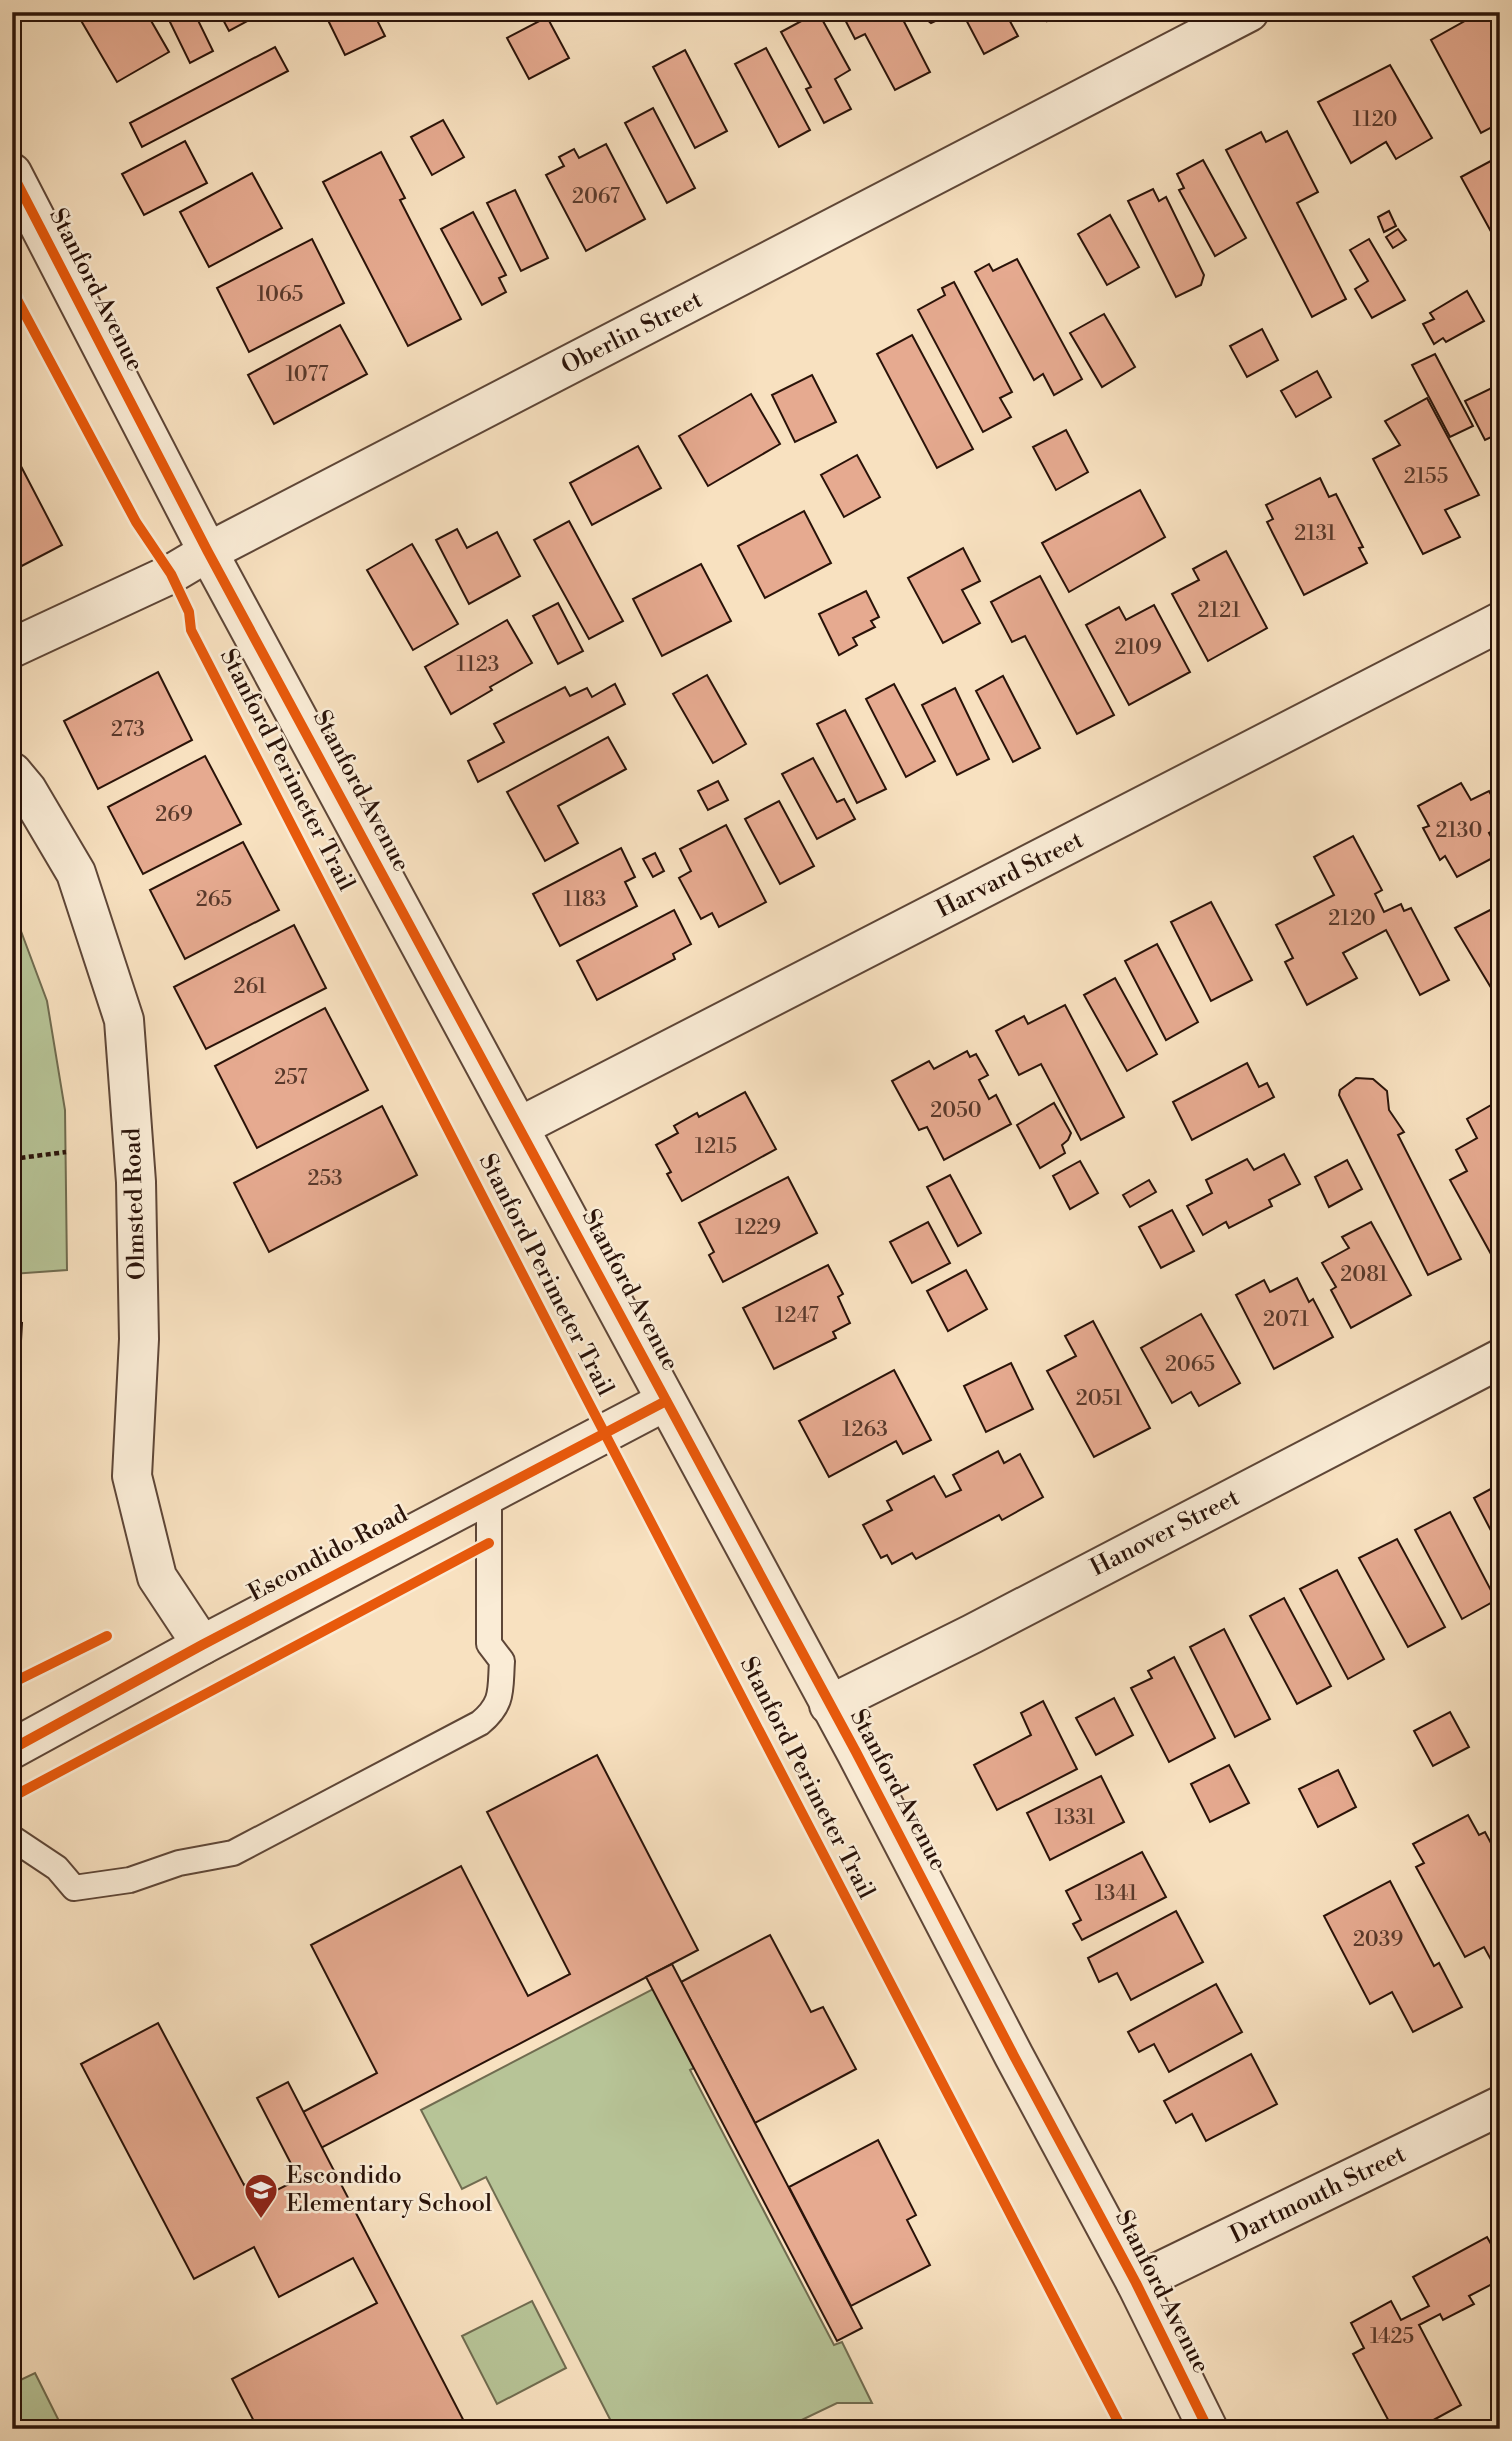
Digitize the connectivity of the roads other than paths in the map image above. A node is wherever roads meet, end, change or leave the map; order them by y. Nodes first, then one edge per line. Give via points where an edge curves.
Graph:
1 (1249, 12) edge
2 (12, 173) edge
3 (208, 552) junction
4 (1500, 622) edge
5 (12, 648) edge
6 (12, 772) edge
7 (519, 1127) junction
8 (1500, 1359) edge
9 (666, 1401) junction
10 (489, 1493) junction
11 (202, 1645) junction
12 (829, 1705) junction
13 (12, 1749) edge
14 (12, 1838) edge
15 (1500, 2106) edge
16 (1136, 2283) junction
17 (1208, 2429) edge

1 - 3 street, Oberlin Street
2 - 3 street, Stanford Avenue
3 - 5 street, Oberlin Street via 172,575
3 - 7 street, Stanford Avenue
4 - 7 street, Harvard Street
6 - 11 street, Olmsted Road via 76,873 124,1020 136,1182 139,1339 132,1476 157,1577
7 - 9 street, Stanford Avenue
8 - 12 street, Hanover Street
9 - 10 street, Escondido Road
9 - 12 street, Stanford Avenue
10 - 11 street, Escondido Road
10 - 14 lane via 489,1644 502,1661 499,1702 480,1723 233,1853 178,1863 130,1880 74,1888 57,1868
11 - 13 street, Escondido Road
12 - 16 street, Stanford Avenue
15 - 16 street, Dartmouth Street
16 - 17 street, Stanford Avenue

